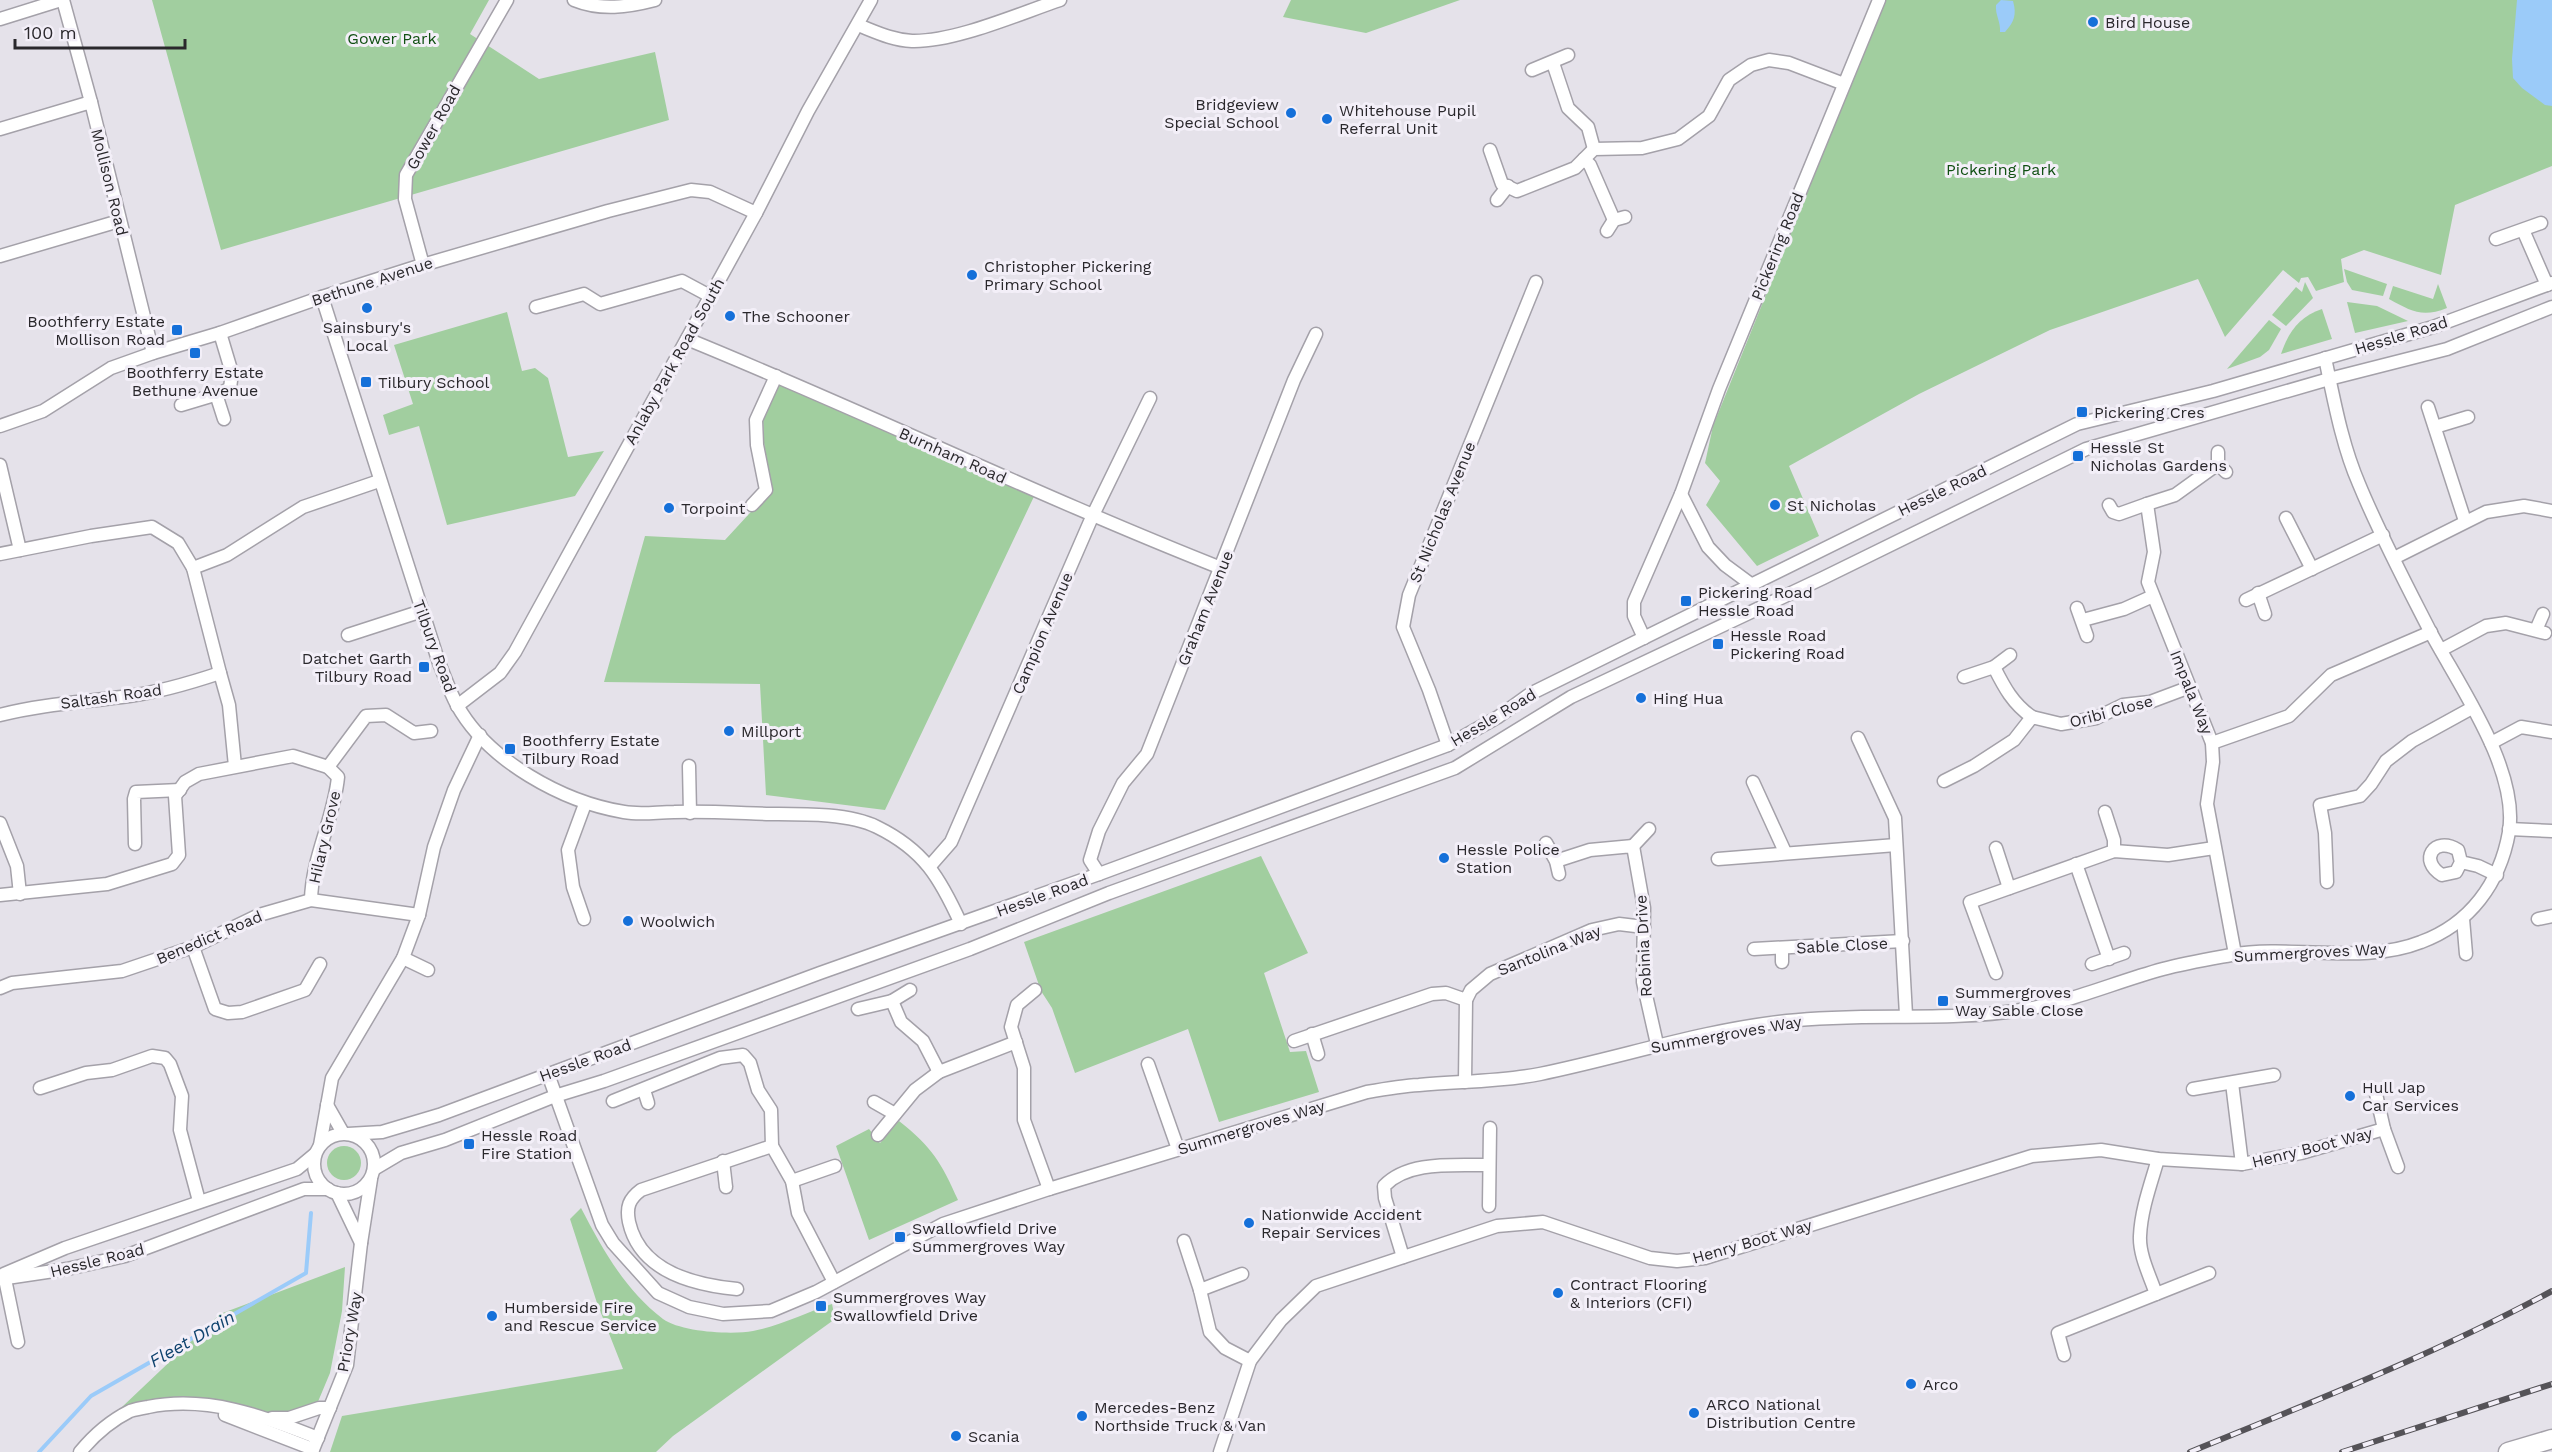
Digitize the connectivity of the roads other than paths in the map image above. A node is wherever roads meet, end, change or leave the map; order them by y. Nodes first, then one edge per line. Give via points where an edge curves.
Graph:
1 (62, 0) edge
2 (507, 0) edge
3 (574, 0) edge
4 (655, 0) edge
5 (871, 0) edge
6 (1060, 0) edge
7 (1879, 0) edge
8 (0, 19) edge
9 (858, 25) junction
10 (1568, 55) dead end
11 (1553, 63) junction
12 (1532, 70) dead end
13 (1844, 84) junction
14 (91, 102) junction
15 (0, 129) edge
16 (1594, 149) junction
17 (1490, 150) dead end
18 (1584, 159) junction
19 (1508, 186) junction
20 (1497, 200) dead end
21 (756, 213) junction
22 (119, 221) junction
23 (1615, 223) dead end
24 (2541, 223) dead end
25 (2523, 230) junction
26 (2496, 239) dead end
27 (0, 256) edge
28 (423, 265) junction
29 (1536, 282) dead end
30 (2549, 284) edge
31 (710, 296) junction
32 (322, 297) junction
33 (536, 307) dead end
34 (2552, 307) edge
35 (220, 333) junction
36 (1316, 334) dead end
37 (687, 339) junction
38 (153, 353) junction
39 (2325, 358) junction
40 (776, 375) junction
41 (2329, 379) junction
42 (2213, 391) junction
43 (216, 394) junction
44 (1150, 398) dead end
45 (181, 405) dead end
46 (2428, 407) dead end
47 (2218, 411) junction
48 (2468, 417) dead end
49 (224, 419) dead end
50 (0, 426) edge
51 (2435, 427) junction
52 (2221, 463) dead end
53 (0, 465) edge
54 (380, 481) junction
55 (1681, 494) junction
56 (2147, 504) junction
57 (752, 505) dead end
58 (2109, 506) dead end
59 (2552, 511) edge
60 (1092, 517) junction
61 (2286, 518) dead end
62 (2465, 521) junction
63 (2383, 535) junction
64 (20, 550) junction
65 (0, 554) edge
66 (2394, 558) junction
67 (192, 568) junction
68 (1221, 568) junction
69 (2313, 569) junction
70 (1752, 585) junction
71 (2258, 593) junction
72 (2153, 596) junction
73 (2246, 600) dead end
74 (2077, 608) dead end
75 (422, 610) junction
76 (2265, 614) dead end
77 (2542, 614) dead end
78 (2083, 620) junction
79 (2431, 632) junction
80 (348, 635) dead end
81 (2087, 636) dead end
82 (1644, 638) junction
83 (2441, 650) junction
84 (2010, 655) dead end
85 (1994, 667) junction
86 (220, 673) junction
87 (1964, 677) dead end
88 (2190, 687) junction
89 (457, 706) junction
90 (2472, 708) junction
91 (0, 715) edge
92 (2032, 717) junction
93 (431, 731) dead end
94 (2552, 732) edge
95 (480, 735) junction
96 (1858, 738) dead end
97 (2491, 742) junction
98 (2212, 743) junction
99 (1448, 745) junction
100 (235, 766) junction
101 (689, 766) dead end
102 (328, 767) junction
103 (1944, 781) dead end
104 (1753, 783) dead end
105 (180, 790) junction
106 (585, 804) junction
107 (2105, 812) dead end
108 (690, 813) junction
109 (0, 823) edge
110 (1649, 829) dead end
111 (2510, 829) junction
112 (2552, 831) edge
113 (1546, 843) dead end
114 (135, 844) dead end
115 (1896, 845) junction
116 (1634, 846) junction
117 (1996, 848) dead end
118 (2214, 848) junction
119 (2114, 851) junction
120 (1785, 852) junction
121 (1718, 859) dead end
122 (1556, 861) junction
123 (2461, 862) dead end
124 (2076, 864) junction
125 (930, 866) junction
126 (1099, 874) junction
127 (1559, 874) dead end
128 (2497, 875) junction
129 (2327, 882) dead end
130 (2009, 888) junction
131 (20, 894) junction
132 (0, 895) edge
133 (311, 900) junction
134 (418, 915) junction
135 (2552, 916) edge
136 (584, 919) dead end
137 (2463, 919) junction
138 (2538, 919) dead end
139 (961, 924) junction
140 (1644, 927) junction
141 (1903, 941) junction
142 (193, 947) junction
143 (1782, 948) junction
144 (1754, 949) dead end
145 (2124, 954) dead end
146 (2235, 954) junction
147 (2466, 954) dead end
148 (403, 958) junction
149 (2109, 958) junction
150 (1782, 962) dead end
151 (320, 964) dead end
152 (2092, 964) dead end
153 (428, 970) dead end
154 (1996, 973) dead end
155 (0, 988) edge
156 (910, 990) dead end
157 (1035, 990) dead end
158 (1466, 1000) junction
159 (892, 1001) junction
160 (858, 1009) dead end
161 (1906, 1015) junction
162 (1311, 1034) junction
163 (1294, 1041) dead end
164 (1016, 1042) junction
165 (1657, 1044) junction
166 (1318, 1054) dead end
167 (1148, 1064) dead end
168 (939, 1072) junction
169 (548, 1074) junction
170 (2274, 1075) dead end
171 (1465, 1082) junction
172 (2232, 1083) junction
173 (39, 1088) dead end
174 (2193, 1089) dead end
175 (644, 1090) junction
176 (2376, 1094) dead end
177 (555, 1096) junction
178 (613, 1101) dead end
179 (874, 1101) dead end
180 (648, 1103) dead end
181 (327, 1105) junction
182 (895, 1114) junction
183 (1490, 1128) dead end
184 (2384, 1129) junction
185 (345, 1133) junction
186 (878, 1135) dead end
187 (772, 1146) junction
188 (1178, 1149) junction
189 (318, 1150) junction
190 (2158, 1159) junction
191 (723, 1161) junction
192 (2242, 1164) junction
193 (1489, 1165) junction
194 (835, 1166) dead end
195 (2398, 1167) dead end
196 (373, 1174) junction
197 (792, 1181) junction
198 (726, 1187) dead end
199 (1049, 1188) junction
200 (332, 1191) junction
201 (199, 1201) junction
202 (1489, 1206) dead end
203 (1184, 1241) dead end
204 (361, 1243) junction
205 (1403, 1257) junction
206 (2209, 1273) dead end
207 (1242, 1274) dead end
208 (2, 1278) edge
209 (834, 1282) junction
210 (737, 1289) dead end
211 (1200, 1290) junction
212 (2157, 1294) junction
213 (18, 1342) dead end
214 (2064, 1355) dead end
215 (1250, 1361) junction
216 (213, 1407) junction
217 (330, 1408) junction
218 (262, 1417) junction
219 (2552, 1439) edge
220 (314, 1446) edge
221 (80, 1452) edge
222 (1220, 1452) edge
223 (2508, 1452) edge

1 - 8 street
1 - 14 street, Mollison Road
2 - 28 street, Gower Road via 406,175 405,199
3 - 4 street via 626,8
5 - 9 street, Anlaby Park Road South
6 - 9 street via 950,35 913,41 890,38
7 - 13 street, Pickering Road
9 - 21 street, Anlaby Park Road South
10 - 11 street
11 - 12 street
11 - 16 street via 1568,108 1588,127
13 - 16 street via 1789,63 1769,60 1751,65 1729,80 1709,116 1678,139 1642,148
13 - 55 street, Pickering Road via 1711,409
14 - 15 street
14 - 22 street, Mollison Road
16 - 18 street
17 - 19 street via 1503,184
18 - 19 street via 1564,174 1517,191
18 - 23 street
19 - 20 street
21 - 28 street, Bethune Avenue via 710,192 691,190
21 - 31 street, Anlaby Park Road South
22 - 27 street
22 - 38 street, Mollison Road
24 - 25 street
25 - 26 street
25 - 30 street
28 - 32 street, Bethune Avenue
29 - 99 street, St Nicholas Avenue via 1408,595 1403,627
30 - 39 street, Hessle Road via 2433,327
31 - 33 street via 682,281 600,304 584,294
31 - 37 street, Anlaby Park Road South
32 - 35 street, Bethune Avenue
32 - 54 street, Tilbury Road
34 - 41 street, Hessle Road via 2447,349
35 - 38 street, Bethune Avenue
35 - 43 street via 232,373 230,388
36 - 68 street, Graham Avenue via 1294,380
37 - 40 street, Burnham Road
37 - 89 street, Anlaby Park Road South via 515,652 500,674
38 - 50 street, Bethune Avenue via 111,368 43,411
39 - 41 street, Summergroves Way
39 - 42 street, Hessle Road
40 - 57 street via 756,420 766,490
40 - 60 street, Burnham Road
41 - 47 street, Hessle Road
41 - 63 street, Summergroves Way via 2358,481
42 - 47 street
42 - 70 street, Hessle Road via 2077,424
43 - 45 street
43 - 49 street
44 - 60 street, Campion Avenue
46 - 51 street
47 - 177 street, Hessle Road via 2086,449 1571,697 1455,768 1109,893 970,949
48 - 51 street
51 - 62 street
52 - 56 street via 2175,495
53 - 64 street
54 - 67 street via 303,507 227,555
54 - 75 street, Tilbury Road
55 - 70 street via 1708,547
55 - 82 street, Pickering Road via 1635,602 1635,616
56 - 58 street via 2119,514
56 - 72 street, Impala Way via 2154,552 2148,582
59 - 62 street via 2524,506 2487,512
60 - 68 street, Burnham Road
60 - 125 street, Campion Avenue via 951,842
61 - 69 street
62 - 66 street
63 - 66 street, Summergroves Way
63 - 69 street
64 - 65 street
64 - 67 street via 152,527 178,543
66 - 79 street, Summergroves Way
67 - 86 street
68 - 126 street, Graham Avenue via 1147,754 1123,783 1099,831 1090,860
69 - 71 street
70 - 82 street, Hessle Road
71 - 73 street
71 - 76 street
72 - 78 street
72 - 88 street, Impala Way
74 - 78 street
75 - 80 street
75 - 89 street, Tilbury Road
77 - 83 street via 2541,632 2506,623 2486,626
78 - 81 street
79 - 83 street, Summergroves Way
79 - 98 street via 2331,675 2289,716
82 - 99 street, Hessle Road via 1530,694
83 - 90 street, Summergroves Way
84 - 85 street
85 - 87 street
85 - 92 street, Oribi Close via 2006,691
86 - 91 street, Saltash Road via 132,696 32,707
86 - 100 street via 229,705
88 - 92 street, Oribi Close via 2150,702 2123,705 2096,717 2061,724
88 - 98 street, Impala Way
89 - 95 street, Tilbury Road
90 - 97 street, Summergroves Way
90 - 129 street via 2412,741 2386,761 2360,796 2320,805
92 - 103 street via 2014,740
93 - 102 street, Hilary Grove via 414,733 386,715 366,716
94 - 97 street via 2521,727
95 - 106 street, Tilbury Road via 528,776
95 - 134 street via 434,847
96 - 115 street, Sable Close via 1895,818
97 - 111 street, Summergroves Way via 2505,780
98 - 118 street, Impala Way via 2207,804
99 - 126 street, Hessle Road
100 - 102 street via 293,756
100 - 105 street via 199,774
101 - 108 street
102 - 133 street, Hilary Grove via 338,777 319,849
104 - 120 street
105 - 114 street via 136,792
105 - 131 street via 175,796 179,855 171,864 107,884
106 - 108 street, Tilbury Road via 625,812
106 - 136 street via 567,850 573,887
107 - 119 street
108 - 125 street, Tilbury Road via 857,819 877,826 909,846
109 - 131 street via 17,866
110 - 116 street
111 - 112 street
111 - 128 street, Summergroves Way
113 - 122 street
115 - 120 street
115 - 141 street, Sable Close
116 - 122 street via 1590,850
116 - 140 street, Robinia Drive
117 - 130 street
118 - 119 street via 2168,855
118 - 146 street, Impala Way
119 - 124 street
120 - 121 street
122 - 127 street
123 - 128 street
124 - 130 street
124 - 149 street
125 - 139 street, Tilbury Road
126 - 139 street, Hessle Road
128 - 137 street, Summergroves Way via 2485,896
130 - 154 street via 1970,902
131 - 132 street
133 - 134 street, Benedict Road
133 - 142 street, Benedict Road via 259,915
134 - 148 street
135 - 138 street
137 - 146 street, Summergroves Way via 2416,944 2372,952 2278,950
137 - 147 street
139 - 169 street, Hessle Road
140 - 158 street, Santolina Way via 1619,924 1592,930 1490,974 1471,990
140 - 165 street, Robinia Drive via 1643,982
141 - 143 street, Sable Close
141 - 161 street, Sable Close
142 - 151 street via 215,1009 228,1013 253,1009 304,990
142 - 155 street, Benedict Road via 122,971 12,983
143 - 144 street, Sable Close
143 - 150 street, Sable Close
145 - 149 street
146 - 161 street, Summergroves Way via 2163,969 2046,1005 1966,1016
148 - 153 street
148 - 181 street via 332,1078
149 - 152 street
156 - 159 street
157 - 164 street via 1017,1005 1011,1027
158 - 162 street via 1446,993 1432,994
158 - 171 street
159 - 160 street
159 - 168 street via 901,1022 923,1041
161 - 165 street, Summergroves Way via 1786,1021
162 - 163 street
162 - 166 street
164 - 168 street
164 - 199 street via 1024,1068 1024,1120
165 - 171 street, Summergroves Way via 1535,1075
167 - 188 street
168 - 182 street via 915,1090
169 - 177 street, Summergroves Way
169 - 185 street, Hessle Road via 382,1132
170 - 172 street
171 - 188 street, Summergroves Way via 1367,1092
172 - 174 street
172 - 192 street
173 - 201 street via 152,1056 165,1058 182,1096 180,1130
175 - 178 street
175 - 180 street
175 - 187 street via 720,1058 743,1055 771,1110
176 - 184 street, Henry Boot Way
177 - 196 street, Hessle Road via 445,1140 401,1153
177 - 209 street, Summergroves Way via 602,1225 658,1293 689,1307 733,1314 771,1311
179 - 182 street
181 - 185 street
181 - 189 street
182 - 186 street
183 - 193 street
184 - 192 street, Henry Boot Way via 2301,1153
184 - 195 street, Henry Boot Way
185 - 189 street via 334,1135
185 - 196 street via 366,1142 375,1160
187 - 191 street
187 - 197 street
188 - 199 street, Summergroves Way
189 - 200 street via 316,1174
189 - 201 street, Hessle Road via 297,1169
190 - 192 street, Henry Boot Way
190 - 205 street, Henry Boot Way via 2101,1150 2032,1156 1705,1258 1650,1258 1543,1222 1497,1226
190 - 212 street via 2140,1237
191 - 198 street
191 - 210 street via 641,1190 632,1197 627,1211 635,1237 655,1265 679,1278 712,1281
193 - 202 street
193 - 205 street via 1423,1167 1393,1176 1384,1186 1384,1198
194 - 197 street
196 - 200 street via 356,1192
196 - 204 street, Priory Way
197 - 209 street via 798,1213
199 - 209 street, Summergroves Way via 944,1224
200 - 204 street
200 - 208 street, Hessle Road via 303,1189 125,1256
201 - 208 street, Hessle Road via 65,1248
203 - 211 street
204 - 217 street, Priory Way via 347,1365
205 - 215 street, Henry Boot Way via 1316,1286 1281,1320
206 - 212 street
207 - 211 street
208 - 213 street
211 - 215 street via 1210,1332 1225,1348
212 - 214 street via 2058,1333
215 - 222 street, Henry Boot Way
216 - 218 street
216 - 220 street
216 - 221 street via 169,1402 133,1410 103,1428
217 - 218 street via 289,1418
217 - 220 street, Priory Way
218 - 220 street
219 - 223 highway

